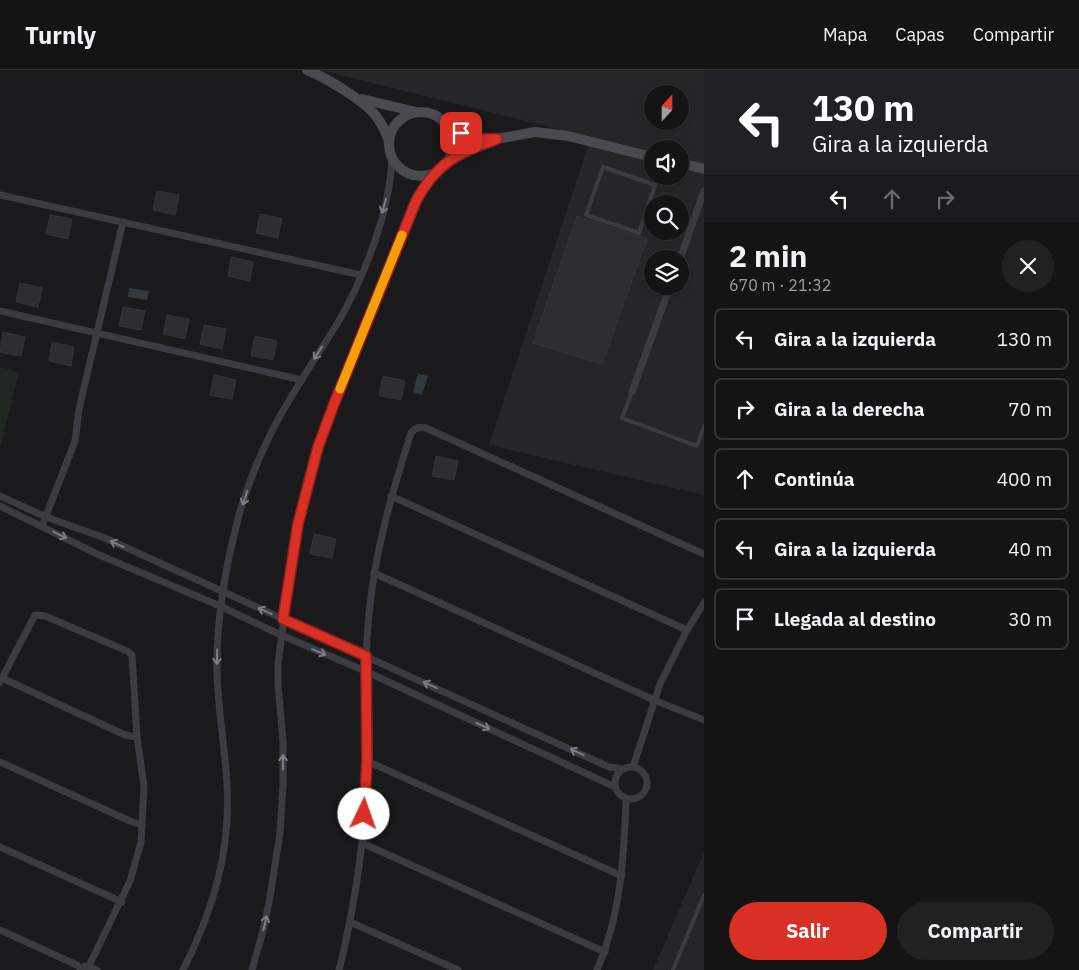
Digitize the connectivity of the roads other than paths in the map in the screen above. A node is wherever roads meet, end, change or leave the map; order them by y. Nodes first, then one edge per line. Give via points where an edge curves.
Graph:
1 (307, 70) edge
2 (348, 93) junction
3 (417, 112) junction
4 (445, 124) junction
5 (497, 139) junction
6 (389, 142) junction
7 (644, 155) edge
8 (392, 158) junction
9 (447, 161) junction
10 (689, 165) edge
11 (704, 169) edge
12 (436, 171) junction
13 (655, 186) joint
14 (704, 191) edge
15 (0, 195) edge
16 (123, 222) junction
17 (683, 250) edge
18 (361, 275) junction
19 (667, 295) edge
20 (0, 311) edge
21 (97, 333) junction
22 (302, 380) junction
23 (632, 392) joint
24 (704, 426) edge
25 (0, 496) edge
26 (391, 496) junction
27 (0, 506) edge
28 (46, 517) junction
29 (42, 526) junction
30 (704, 554) edge
31 (374, 573) junction
32 (222, 592) junction
33 (704, 603) edge
34 (220, 606) junction
35 (283, 619) junction
36 (687, 630) junction
37 (281, 635) junction
38 (366, 656) junction
39 (365, 672) junction
40 (1, 680) edge
41 (654, 700) junction
42 (704, 720) edge
43 (138, 736) junction
44 (367, 761) junction
45 (0, 762) edge
46 (633, 767) junction
47 (623, 769) junction
48 (615, 787) junction
49 (626, 799) junction
50 (142, 824) junction
51 (362, 842) junction
52 (0, 847) edge
53 (622, 876) junction
54 (704, 895) edge
55 (122, 902) junction
56 (350, 922) junction
57 (0, 930) edge
58 (604, 952) junction
59 (84, 968) edge
60 (97, 970) edge
61 (183, 970) edge
62 (252, 970) edge
63 (339, 970) edge
64 (458, 970) edge
65 (597, 970) edge
66 (673, 970) edge

1 - 2 main road
2 - 3 main road via 373,103
2 - 6 main road via 376,115
3 - 4 main road via 432,115
3 - 6 main road via 398,122
4 - 5 main road via 474,137
4 - 9 main road via 452,142
5 - 7 main road via 535,132 552,133
5 - 9 main road
6 - 8 main road
8 - 12 main road via 412,174 427,175
8 -> 18 street via 378,231
9 - 12 main road
10 - 11 main road
12 - 35 street via 416,201 320,440 298,524
13 - 13 lane via 603,167 586,215 639,233
14 - 17 street
15 - 16 street
16 - 18 street
16 - 21 street
18 -> 22 street via 342,315
19 - 23 street
20 - 21 street
21 - 22 street
21 - 28 street via 73,450
22 -> 32 street via 273,430 250,484
23 - 24 lane via 622,418 697,446
25 - 28 street
26 - 30 street via 411,434 415,429 426,428
26 - 31 street
26 - 36 street
27 - 29 street
28 - 29 street
32 -> 28 street via 104,538
29 -> 34 street
31 - 38 street
31 - 41 street
32 - 34 street
35 -> 32 street
33 - 36 street
34 - 37 street
34 -> 61 street via 217,671 227,786 226,836 211,908
35 - 37 street
35 - 38 street
36 - 41 street
37 -> 39 street
62 -> 37 street via 267,912 280,833 284,759 278,685
38 - 39 street
47 -> 38 street via 609,767
39 - 44 street
39 -> 48 street
40 - 43 street via 125,735
40 - 43 street via 35,614 40,614 132,655
41 - 42 street
41 - 46 street
43 - 50 street via 143,779
44 - 51 street
44 - 53 street
45 - 50 street
46 - 47 street
46 - 49 street via 646,776 647,786 642,795
47 - 48 street via 616,777
48 - 49 street
49 - 53 street
50 - 55 street via 136,862
51 - 56 street
51 - 58 street
52 - 55 street
53 - 58 street
54 - 66 lane
55 - 59 street
56 - 63 street
56 - 64 street
57 - 59 street
58 - 65 street
59 - 60 street

